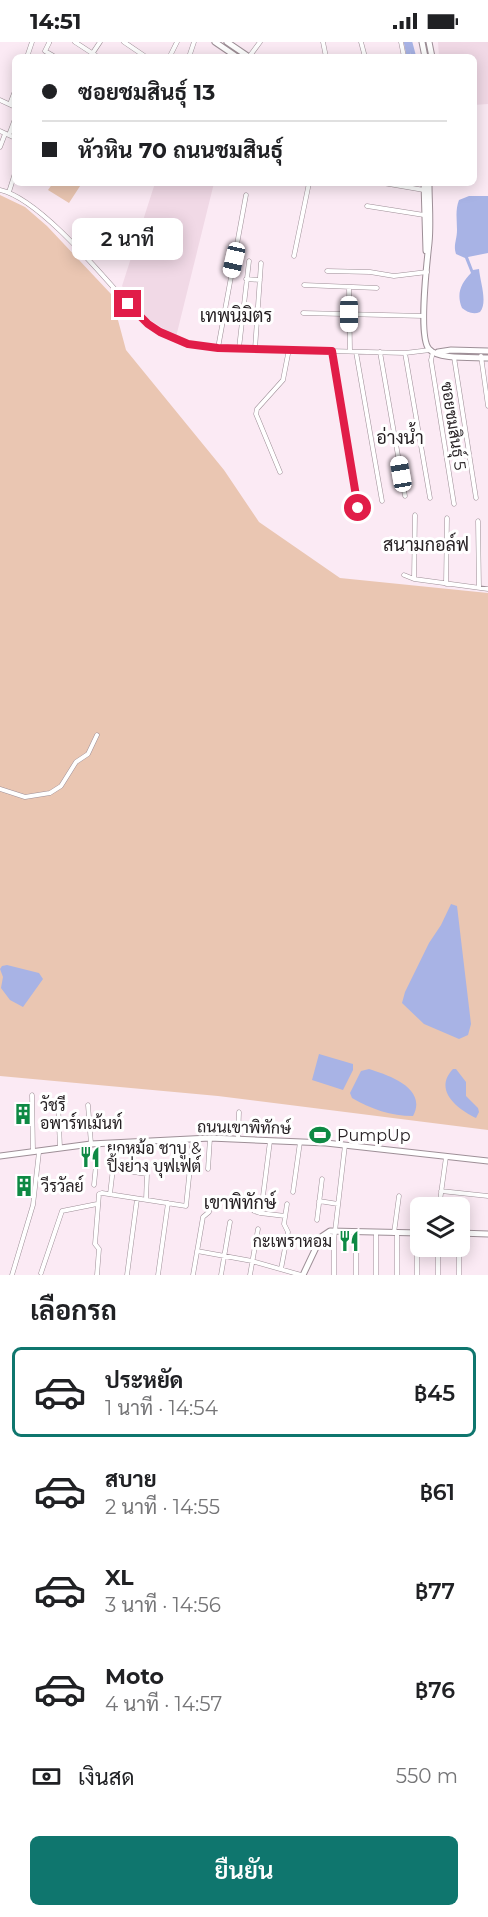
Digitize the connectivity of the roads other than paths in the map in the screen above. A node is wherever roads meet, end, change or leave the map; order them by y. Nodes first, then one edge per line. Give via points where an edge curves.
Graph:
1 (75, 42) edge
2 (124, 42) edge
3 (176, 42) edge
4 (215, 42) edge
5 (227, 42) edge
6 (91, 54) edge
7 (142, 54) edge
8 (171, 54) dead end
9 (233, 54) edge
10 (245, 54) edge
11 (5, 134) edge
12 (0, 147) edge
13 (12, 182) edge
14 (308, 186) edge
15 (401, 186) edge
16 (424, 186) edge
17 (429, 186) edge
18 (0, 190) edge
19 (424, 190) junction
20 (9, 192) junction
21 (246, 195) dead end
22 (367, 206) dead end
23 (424, 215) junction
24 (294, 256) dead end
25 (427, 256) junction
26 (249, 261) dead end
27 (261, 263) dead end
28 (327, 271) dead end
29 (427, 272) junction
30 (246, 279) junction
31 (260, 280) junction
32 (304, 285) dead end
33 (350, 287) junction
34 (377, 288) dead end
35 (303, 313) dead end
36 (349, 314) junction
37 (424, 316) junction
38 (218, 348) junction
39 (239, 348) junction
40 (255, 349) junction
41 (289, 349) junction
42 (484, 350) edge
43 (332, 351) junction
44 (350, 351) junction
45 (432, 351) junction
46 (356, 352) junction
47 (380, 352) junction
48 (405, 353) junction
49 (454, 357) junction
50 (484, 358) edge
51 (488, 406) edge
52 (280, 472) dead end
53 (405, 496) dead end
54 (430, 498) dead end
55 (476, 498) dead end
56 (382, 501) dead end
57 (454, 504) dead end
58 (358, 508) dead end
59 (416, 515) dead end
60 (447, 518) dead end
61 (478, 520) dead end
62 (404, 574) dead end
63 (414, 579) junction
64 (446, 584) junction
65 (479, 588) junction
66 (488, 589) edge
67 (97, 735) dead end
68 (0, 789) edge
69 (32, 1095) dead end
70 (58, 1101) dead end
71 (88, 1105) dead end
72 (239, 1112) dead end
73 (210, 1138) junction
74 (193, 1139) junction
75 (238, 1139) junction
76 (270, 1141) junction
77 (116, 1142) junction
78 (300, 1142) junction
79 (91, 1144) junction
80 (98, 1144) junction
81 (345, 1145) junction
82 (60, 1148) junction
83 (36, 1152) junction
84 (0, 1156) edge
85 (446, 1157) junction
86 (488, 1161) edge
87 (113, 1169) junction
88 (208, 1170) dead end
89 (322, 1179) dead end
90 (94, 1185) dead end
91 (441, 1191) junction
92 (293, 1192) dead end
93 (110, 1194) junction
94 (263, 1196) dead end
95 (399, 1196) dead end
96 (488, 1196) edge
97 (440, 1197) edge
98 (137, 1199) junction
99 (211, 1199) dead end
100 (146, 1200) junction
101 (319, 1201) junction
102 (97, 1203) junction
103 (168, 1203) junction
104 (287, 1204) dead end
105 (338, 1204) junction
106 (252, 1208) dead end
107 (285, 1216) junction
108 (317, 1220) dead end
109 (230, 1222) dead end
110 (258, 1229) dead end
111 (335, 1231) junction
112 (356, 1232) junction
113 (376, 1232) junction
114 (395, 1233) junction
115 (410, 1233) edge
116 (470, 1233) edge
117 (488, 1234) edge
118 (197, 1251) junction
119 (224, 1256) junction
120 (417, 1257) edge
121 (438, 1257) edge
122 (459, 1257) edge
123 (252, 1261) junction
124 (281, 1269) junction
125 (41, 1273) dead end
126 (12, 1275) edge
127 (97, 1275) edge
128 (127, 1275) edge
129 (158, 1275) edge
130 (193, 1275) edge
131 (221, 1275) edge
132 (250, 1275) edge
133 (302, 1275) edge
134 (334, 1275) edge
135 (356, 1275) edge
136 (376, 1275) edge
137 (397, 1275) edge
138 (417, 1275) edge
139 (438, 1275) edge
140 (459, 1275) edge

1 - 6 street
2 - 7 street
3 - 8 street
4 - 9 street
5 - 10 street
11 - 12 street
13 - 20 street
14 - 24 street
15 - 19 street
16 - 19 street
17 - 25 street
18 - 20 street
19 - 23 street
20 - 38 street via 58,229 148,324 179,341
21 - 38 street
22 - 23 street
23 - 25 street
25 - 29 street
26 - 30 street
27 - 31 street
28 - 29 street via 394,276
29 - 37 street
30 - 31 street
30 - 39 street
31 - 40 street
32 - 33 street
33 - 34 street
33 - 36 street
35 - 36 street
36 - 37 street
36 - 44 street
37 - 45 street via 426,340
38 - 39 street
39 - 40 street
40 - 41 street
41 - 43 street
41 - 52 street via 283,380 256,414
42 - 45 street
42 - 50 street
43 - 44 street
43 - 58 street
44 - 46 street
45 - 48 street
45 - 49 street
45 - 57 street, ซอยชมสินธุ์ 5
46 - 47 street
46 - 56 street
47 - 48 street
47 - 53 street
48 - 54 street
49 - 50 street
49 - 55 street
50 - 51 street
59 - 63 street
60 - 64 street
61 - 65 street
62 - 63 street
63 - 64 street
64 - 65 street
65 - 66 street
67 - 68 street via 88,754 76,762 61,786 50,793 25,797
69 - 83 street
70 - 82 street
71 - 79 street
72 - 75 street
73 - 74 street, ถนนเขาพิทักษ์
73 - 75 street, ถนนเขาพิทักษ์
73 - 88 street
74 - 77 street, ถนนเขาพิทักษ์
74 - 103 street via 186,1206
75 - 76 street, ถนนเขาพิทักษ์
76 - 78 street, ถนนเขาพิทักษ์
76 - 94 street
77 - 80 street, ถนนเขาพิทักษ์
77 - 87 street
78 - 81 street, ถนนเขาพิทักษ์
78 - 92 street
79 - 80 street, ถนนเขาพิทักษ์
79 - 82 street, ถนนเขาพิทักษ์
80 - 90 street
81 - 85 street, ถนนเขาพิทักษ์
81 - 105 street
82 - 83 street, ถนนเขาพิทักษ์
83 - 84 street, ถนนเขาพิทักษ์
83 - 126 street via 33,1205
85 - 86 street, ถนนเขาพิทักษ์
85 - 91 street
87 - 93 street
87 - 100 street via 147,1174
89 - 101 street
91 - 96 street
91 - 97 street
93 - 98 street
93 - 102 street via 99,1194
95 - 114 street
98 - 100 street
98 - 128 street
99 - 118 street via 203,1217
100 - 103 street
101 - 105 street
101 - 108 street
102 - 125 street via 62,1211
102 - 127 street
103 - 129 street
104 - 107 street
105 - 111 street
106 - 107 street
107 - 124 street via 288,1232
109 - 119 street
110 - 123 street
111 - 112 street
111 - 133 street via 321,1237
111 - 134 street
112 - 113 street
112 - 135 street
113 - 114 street
113 - 136 street
114 - 115 street
114 - 137 street
116 - 117 street
118 - 119 street
118 - 130 street
119 - 123 street
119 - 131 street
120 - 138 street
121 - 139 street
122 - 140 street
123 - 124 street
123 - 132 street
124 - 133 street

